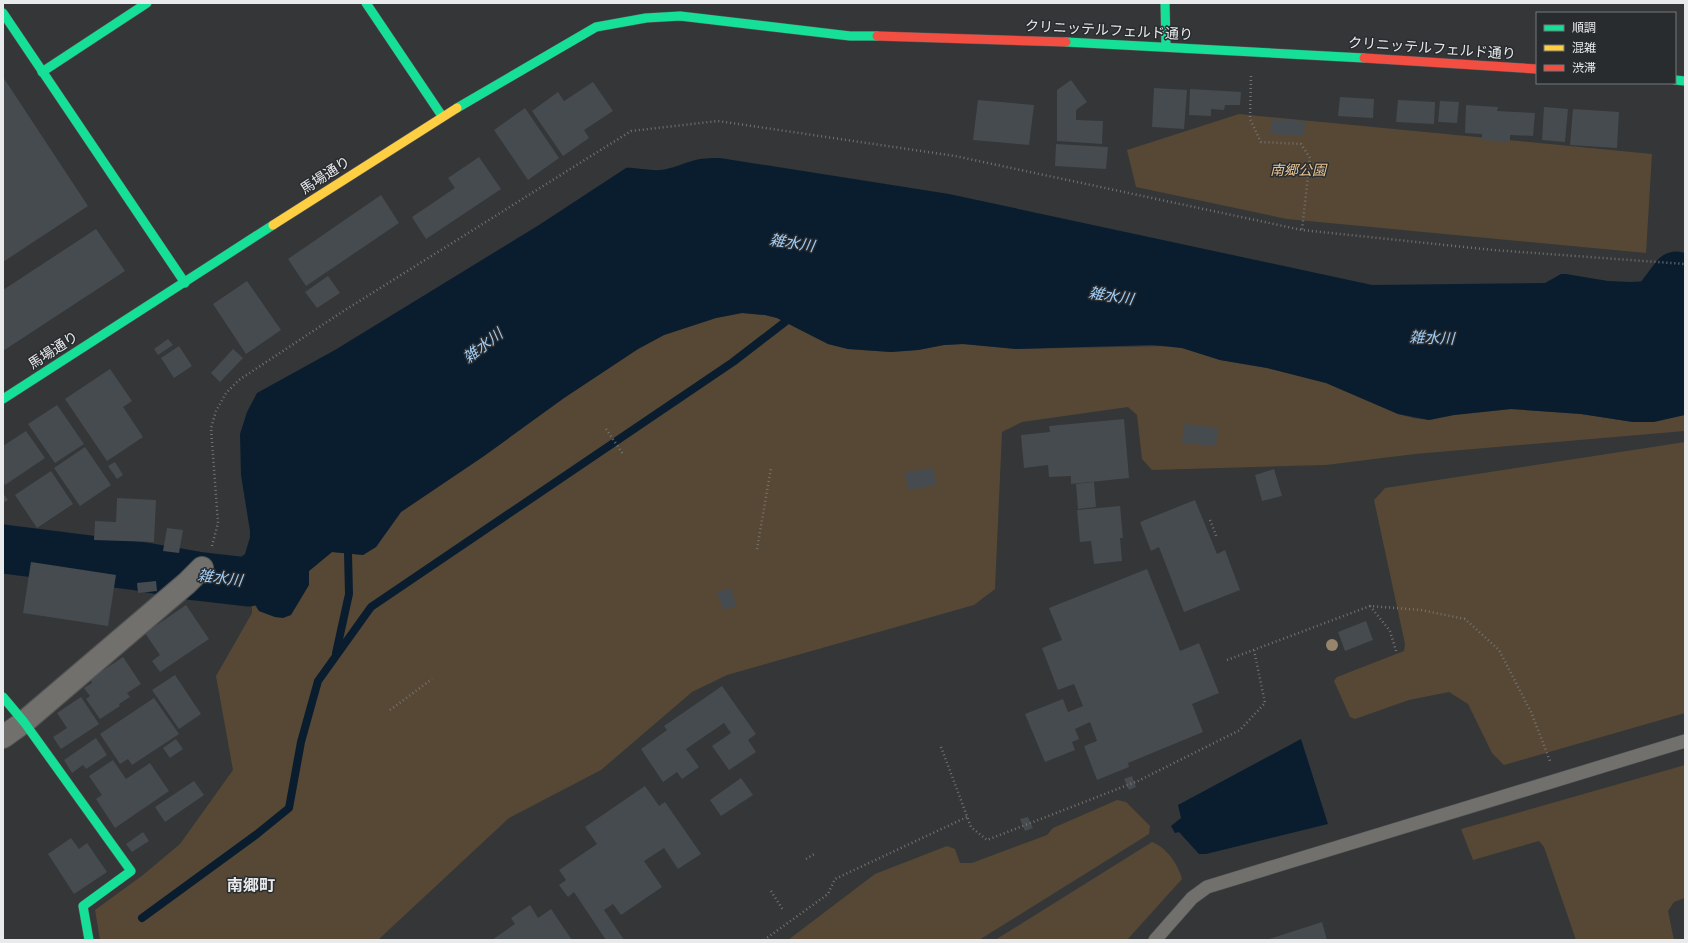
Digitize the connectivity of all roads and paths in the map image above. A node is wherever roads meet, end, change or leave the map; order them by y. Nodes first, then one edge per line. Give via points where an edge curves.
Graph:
1 (147, 3) edge
2 (366, 3) edge
3 (1165, 3) edge
4 (642, 8) dead end
5 (3, 13) edge
6 (679, 13) joint
7 (646, 18) junction
8 (1166, 46) junction
9 (1251, 51) junction
10 (1536, 69) edge
11 (42, 72) junction
12 (442, 116) junction
13 (1302, 230) junction
14 (1685, 264) edge
15 (185, 283) junction
16 (3, 399) edge
17 (606, 429) dead end
18 (623, 454) dead end
19 (771, 468) dead end
20 (1210, 520) dead end
21 (1217, 538) dead end
22 (757, 549) dead end
23 (202, 568) joint
24 (1370, 606) junction
25 (1254, 650) junction
26 (1396, 651) dead end
27 (1227, 660) dead end
28 (432, 679) dead end
29 (3, 697) edge
30 (390, 710) dead end
31 (24, 722) junction
32 (3, 737) edge
33 (1685, 740) edge
34 (941, 747) dead end
35 (1557, 780) junction
36 (967, 817) junction
37 (816, 853) dead end
38 (806, 859) dead end
39 (771, 891) dead end
40 (784, 910) dead end
41 (89, 940) edge
42 (764, 940) edge
43 (1155, 940) edge

1 - 11 street
2 - 12 street
3 - 8 street
4 - 7 street
5 - 11 street
6 - 7 street, 馬場通り
6 - 8 street, クリニッテルフェルド通り via 850,36 1016,39
7 - 12 street, 馬場通り via 596,27
8 - 9 street, クリニッテルフェルド通り
9 - 10 street, クリニッテルフェルド通り
9 - 13 path via 1250,119 1261,142 1300,144 1310,158
11 - 15 street
12 - 15 street, 馬場通り
13 - 14 path via 1493,250
13 - 23 path via 954,156 718,121 631,131 336,316 239,380 226,393 216,411 211,428 218,523
15 - 16 street, 馬場通り
17 - 18 path
19 - 22 path
20 - 21 path
23 - 31 street
24 - 25 path
24 - 26 path via 1390,631
24 - 35 path via 1421,610 1465,619 1499,650 1531,712
25 - 27 path
25 - 36 path via 1265,703 1240,730 1138,781 987,840 971,827
28 - 30 path
29 - 31 street
31 - 32 street
31 - 41 street via 131,872 83,906
33 - 35 lane
34 - 36 path
35 - 43 lane via 1207,887 1192,898
36 - 42 path via 835,879 828,894
37 - 38 path
39 - 40 path

